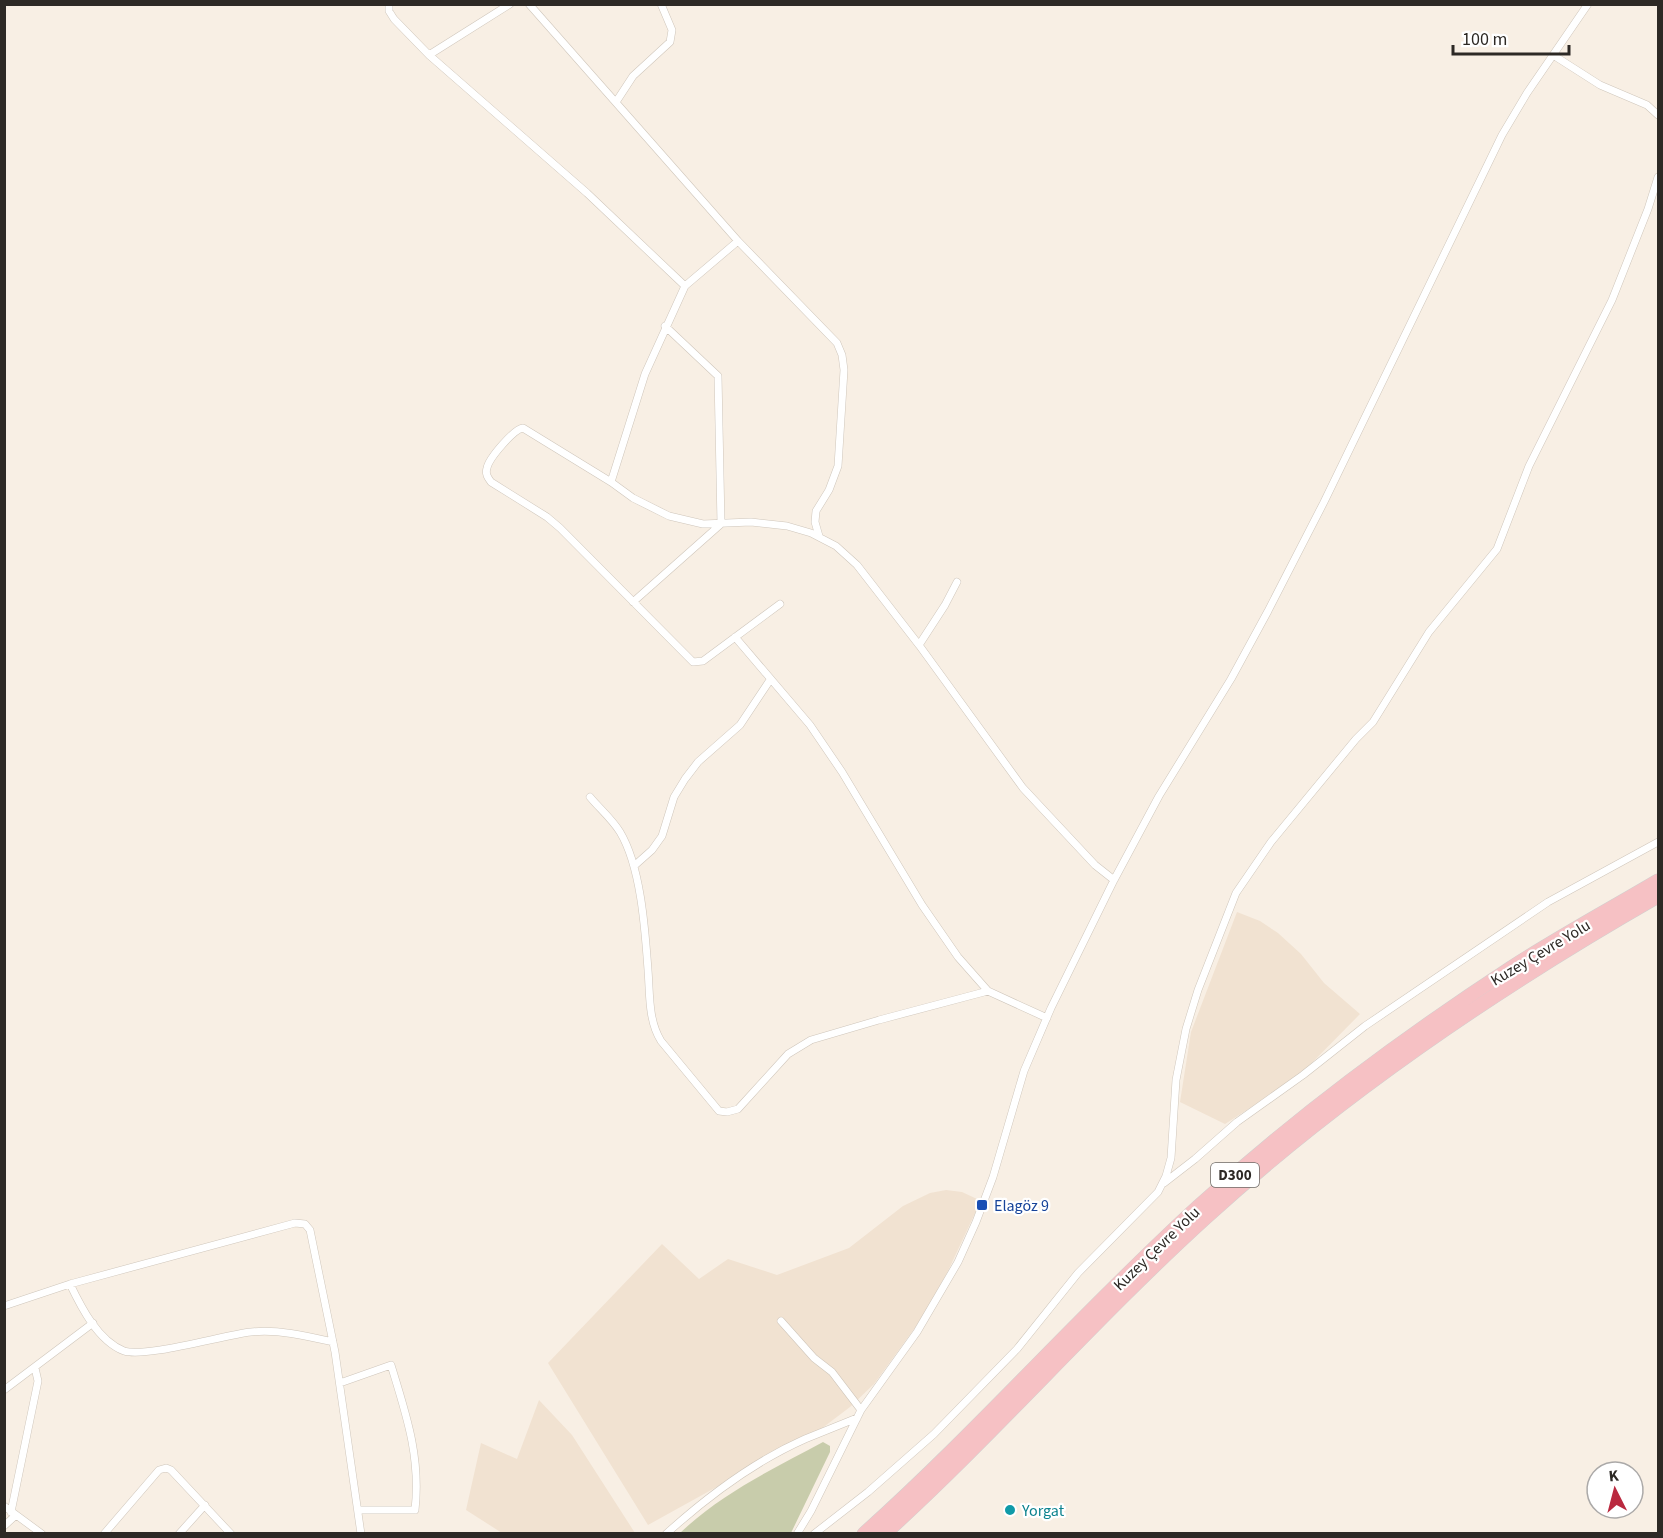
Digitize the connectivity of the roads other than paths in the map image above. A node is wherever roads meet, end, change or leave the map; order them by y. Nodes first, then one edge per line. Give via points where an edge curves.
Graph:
1 (389, 4) edge
2 (510, 4) edge
3 (529, 4) edge
4 (661, 4) edge
5 (1588, 4) edge
6 (429, 55) junction
7 (1553, 55) junction
8 (616, 102) junction
9 (1659, 115) edge
10 (1659, 177) edge
11 (738, 241) junction
12 (685, 286) junction
13 (665, 326) junction
14 (611, 482) junction
15 (721, 524) junction
16 (819, 536) junction
17 (957, 582) dead end
18 (633, 602) junction
19 (780, 604) dead end
20 (735, 637) junction
21 (919, 645) junction
22 (770, 680) junction
23 (590, 797) dead end
24 (1659, 842) edge
25 (634, 867) junction
26 (1114, 879) junction
27 (1659, 881) edge
28 (1659, 896) edge
29 (988, 991) junction
30 (1047, 1018) junction
31 (1162, 1185) junction
32 (70, 1284) junction
33 (4, 1306) edge
34 (781, 1321) dead end
35 (93, 1323) junction
36 (333, 1342) junction
37 (35, 1368) junction
38 (340, 1383) junction
39 (4, 1390) edge
40 (861, 1410) junction
41 (857, 1418) junction
42 (205, 1505) junction
43 (4, 1506) edge
44 (358, 1510) junction
45 (13, 1513) junction
46 (4, 1526) edge
47 (42, 1533) edge
48 (104, 1533) edge
49 (179, 1533) edge
50 (231, 1533) edge
51 (361, 1533) edge
52 (666, 1533) edge
53 (797, 1533) edge
54 (814, 1533) edge
55 (864, 1533) edge
56 (884, 1533) edge

1 - 6 street via 393,19
2 - 6 street
3 - 8 street
4 - 8 street via 672,30 670,42 633,76
5 - 7 street
6 - 12 street via 587,193
7 - 9 street
7 - 26 street via 1502,135 1264,619
8 - 11 street
10 - 31 street via 1612,300 1529,466 1497,549 1429,632 1374,722 1271,842 1236,893 1186,1029 1176,1080 1173,1147
11 - 12 street
11 - 16 street via 834,338 842,355 838,466 816,511
12 - 13 street
13 - 14 street via 645,374
13 - 15 street via 718,376
14 - 15 street via 669,516
14 - 18 street via 524,428 515,431 486,469 491,482 547,517
15 - 16 street via 773,524
15 - 18 street
16 - 21 street via 857,565
17 - 21 street
18 - 20 street via 693,662 703,661
19 - 20 street
20 - 22 street
21 - 26 street via 1023,788 1095,865
22 - 25 street via 740,725 698,762 685,779 674,797 662,836
22 - 29 street via 810,725 922,905 958,957
23 - 25 street via 620,832
24 - 31 street via 1548,902 1365,1026 1237,1122
25 - 29 street via 645,924 654,1028 719,1111 738,1109 788,1054 811,1040
26 - 30 street
27 - 55 highway, Kuzey Çevre Yolu / D300 via 1462,1001 1368,1067 1260,1153 1132,1269
28 - 56 highway, Kuzey Çevre Yolu / D300 via 1520,977 1459,1018 1267,1163 1141,1279
29 - 30 street
30 - 40 street via 1024,1071 993,1177 968,1242 917,1332
31 - 54 street via 1078,1273 1017,1349 934,1434
32 - 33 street
32 - 35 street
32 - 36 street via 302,1223 310,1230
34 - 40 street via 832,1372
35 - 36 street via 112,1344 135,1353 253,1332 296,1334
35 - 37 street
36 - 38 street
37 - 39 street
37 - 45 street via 38,1381
38 - 44 street
38 - 44 street via 391,1365 413,1440 415,1510
40 - 41 street
41 - 52 street via 759,1464 704,1501
41 - 53 street
42 - 48 street via 171,1470 164,1468
42 - 49 street
42 - 50 street
43 - 45 street
44 - 51 street
45 - 46 street
45 - 47 street

